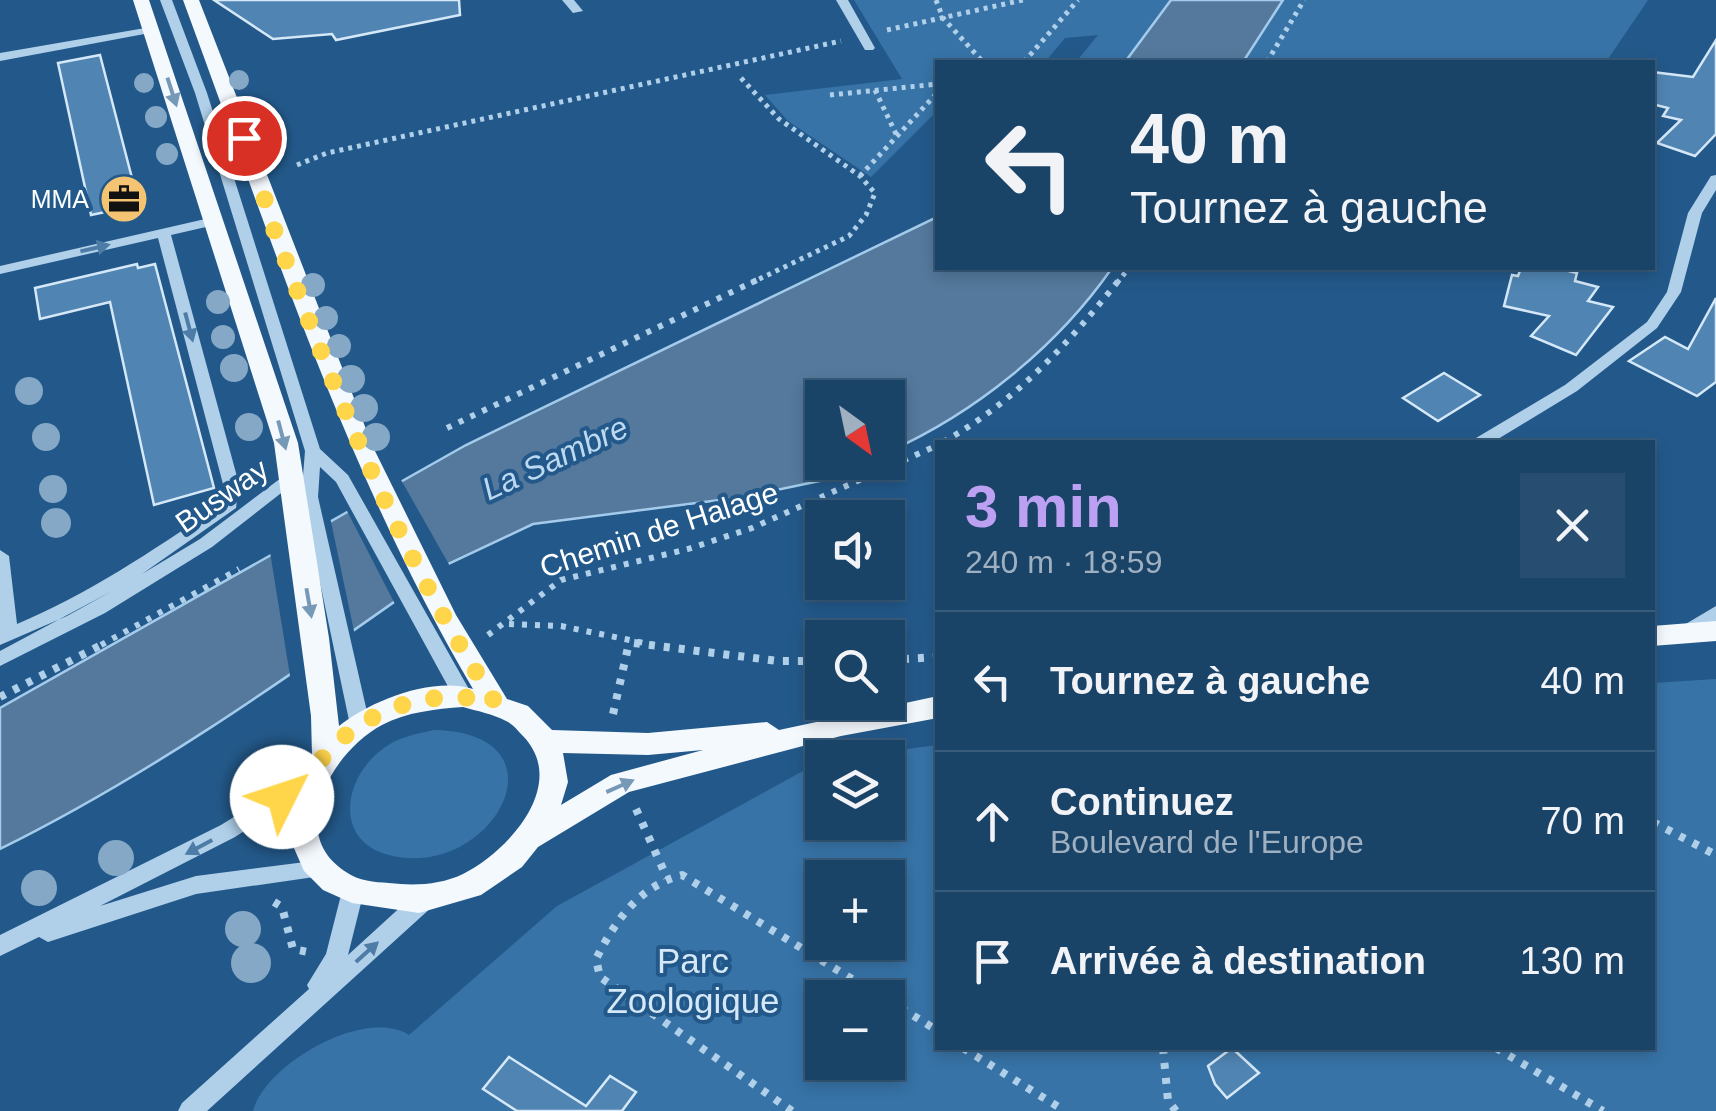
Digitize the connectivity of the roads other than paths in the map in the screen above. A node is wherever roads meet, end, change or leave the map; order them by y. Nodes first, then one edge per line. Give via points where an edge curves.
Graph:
1 (141, 0) edge
2 (166, 0) edge
3 (191, 0) edge
4 (568, 0) edge
5 (842, 0) edge
6 (577, 11) dead end
7 (152, 30) junction
8 (869, 48) dead end
9 (0, 57) edge
10 (1716, 178) edge
11 (214, 221) junction
12 (164, 232) junction
13 (0, 270) edge
14 (1485, 440) edge
15 (313, 451) junction
16 (298, 496) junction
17 (0, 556) edge
18 (1716, 613) edge
19 (1716, 631) edge
20 (1686, 633) junction
21 (5, 636) edge
22 (1655, 636) edge
23 (0, 659) edge
24 (463, 696) junction
25 (495, 702) junction
26 (935, 708) edge
27 (360, 724) junction
28 (842, 725) junction
29 (546, 741) junction
30 (318, 766) junction
31 (536, 835) junction
32 (321, 869) junction
33 (353, 891) junction
34 (425, 899) junction
35 (1, 947) edge
36 (307, 1002) junction
37 (190, 1111) edge

1 - 7 main road
2 - 15 street
3 - 25 main road via 366,462 460,650
4 - 6 street
5 - 8 street
7 - 9 street
7 -> 11 main road
10 - 14 street via 1695,213 1674,292 1652,325 1571,388
11 - 12 street
11 -> 16 main road
13 -> 12 street
12 -> 21 street via 231,501 156,559
15 - 16 street
15 - 24 street via 342,478
16 - 23 street, Busway via 236,524
16 - 27 street
16 -> 30 main road via 326,705
17 - 21 street
18 - 20 street
19 - 20 main road
20 - 22 main road
24 - 25 main road
24 - 27 main road via 395,707
25 - 29 main road via 525,718
26 - 28 main road
27 - 30 main road
28 - 29 main road via 648,744
31 -> 28 main road via 621,784
29 - 31 main road via 555,770 552,803
30 - 32 main road via 301,810 304,842
30 -> 35 street via 228,832
31 - 34 main road via 507,864 469,887
32 - 33 main road
32 - 35 street via 196,885
33 - 34 main road
33 - 36 street via 336,957
36 -> 34 street
36 - 37 street

